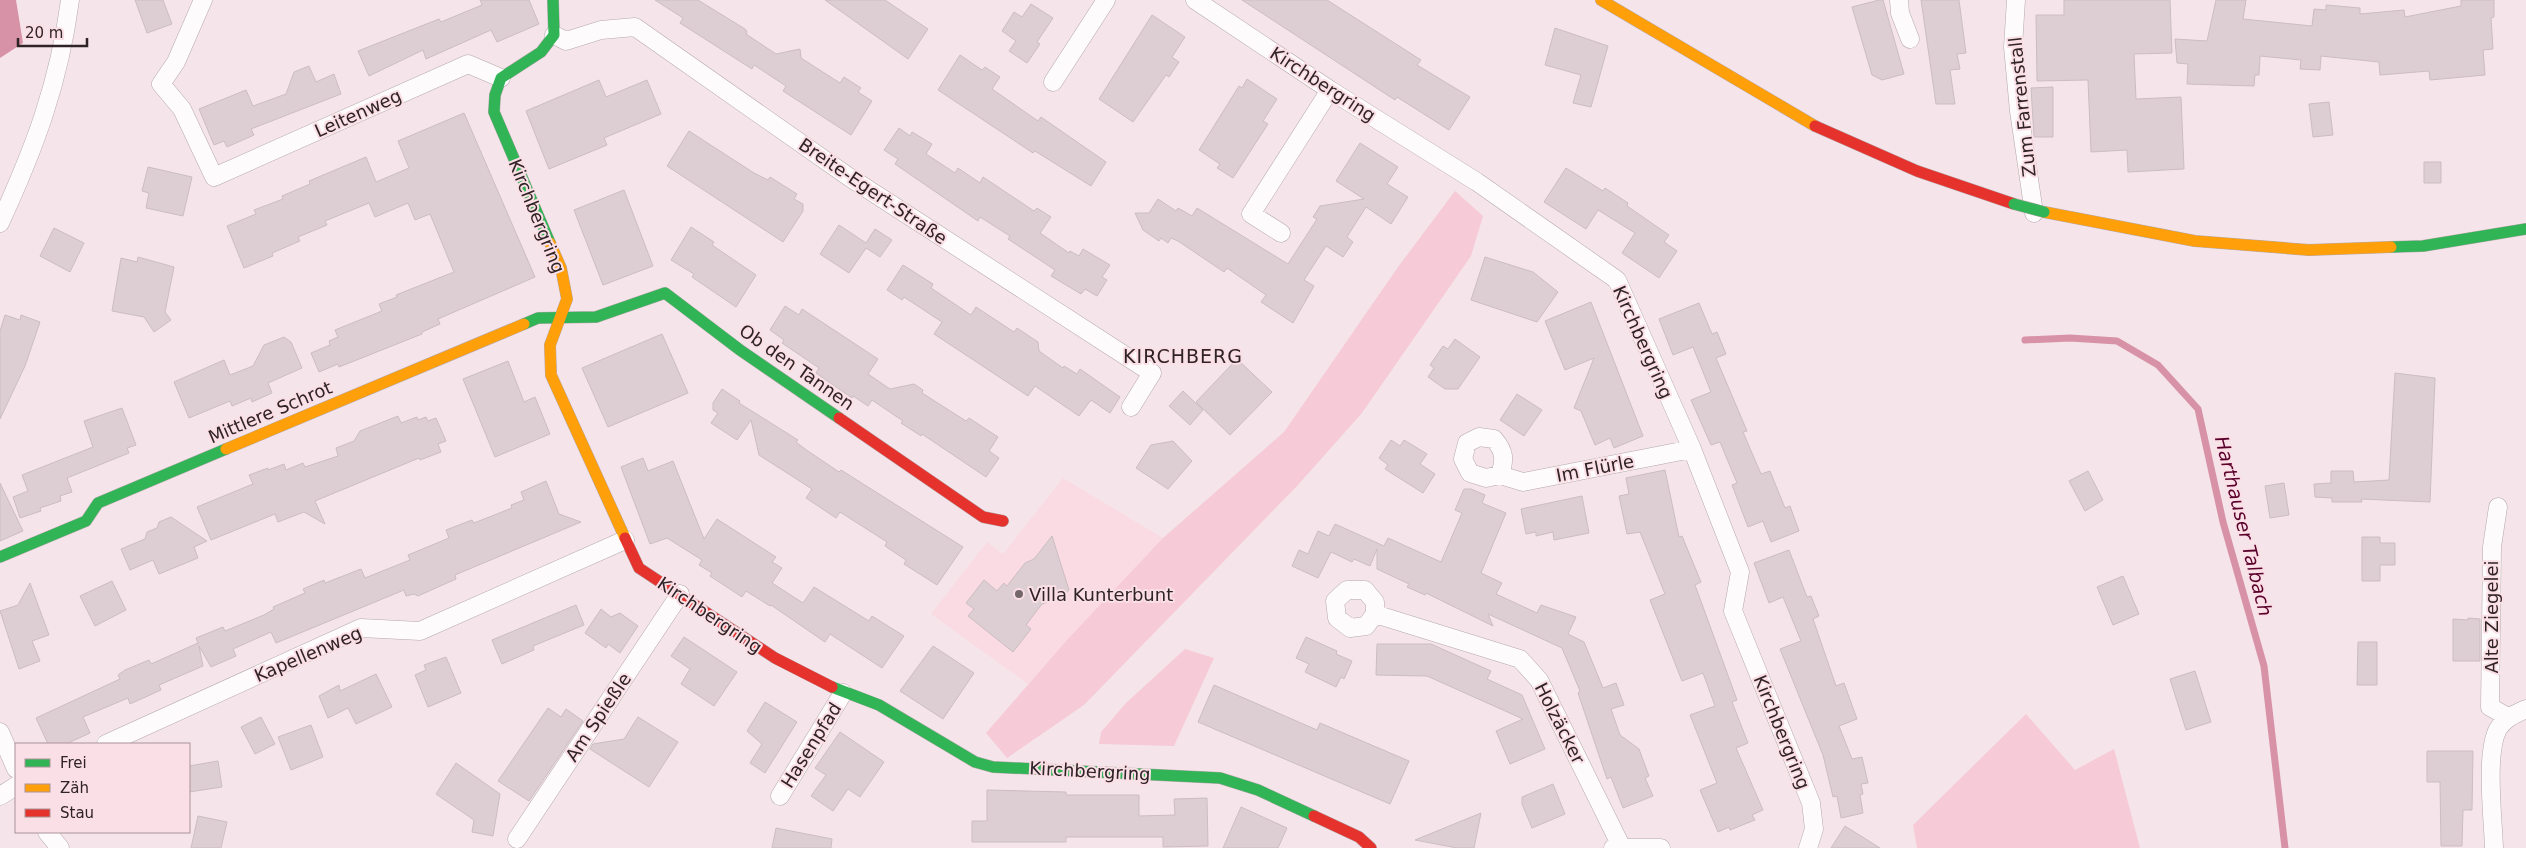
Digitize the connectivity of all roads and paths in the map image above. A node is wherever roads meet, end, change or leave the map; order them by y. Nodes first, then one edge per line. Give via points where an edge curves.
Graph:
1 (70, 0) edge
2 (203, 0) edge
3 (553, 0) edge
4 (1106, 0) edge
5 (1195, 0) edge
6 (1601, 0) edge
7 (1899, 0) edge
8 (2016, 0) edge
9 (554, 36) junction
10 (1910, 40) dead end
11 (501, 78) junction
12 (1052, 82) dead end
13 (1330, 90) junction
14 (2039, 213) junction
15 (0, 222) edge
16 (2526, 229) edge
17 (1281, 233) dead end
18 (562, 317) junction
19 (1131, 407) dead end
20 (1692, 450) junction
21 (1500, 475) dead end
22 (2498, 508) dead end
23 (1003, 521) dead end
24 (625, 540) junction
25 (0, 557) edge
26 (680, 594) junction
27 (1375, 614) dead end
28 (843, 693) junction
29 (2526, 709) edge
30 (2508, 717) junction
31 (0, 732) edge
32 (108, 743) edge
33 (15, 767) edge
34 (15, 787) edge
35 (0, 796) edge
36 (780, 796) dead end
37 (47, 833) edge
38 (517, 839) dead end
39 (1617, 847) edge
40 (60, 848) edge
41 (1371, 848) edge
42 (1661, 848) edge
43 (1808, 848) edge
44 (2494, 848) edge

1 - 15 street via 63,48 45,115
2 - 11 street, Leitenweg via 176,62 161,84 182,109 214,177 468,64
3 - 9 street
4 - 12 street
5 - 13 street, Kirchbergring
6 - 14 street, bridge via 1824,130 1878,156
7 - 10 street
8 - 14 street, Zum Farrenstall via 2013,47 2019,111
9 - 11 street via 541,52
9 - 19 street, Breite-Egert-Straße via 566,41 600,30 635,27 849,177 1152,373
11 - 18 street, Kirchbergring via 494,112 561,268 567,299
13 - 17 street via 1251,214
13 - 20 street, Kirchbergring via 1477,182 1616,280
14 - 16 street via 2195,241 2310,250 2422,246
18 - 23 street, Ob den Tannen via 596,317 665,293 740,350 983,517
18 - 24 street, Kirchbergring via 550,345 550,375
18 - 25 street, Mittlere Schrot via 538,318 98,503 86,521
20 - 21 street, Im Flürle via 1523,482
20 - 43 street, Kirchbergring via 1740,572 1733,611 1811,803 1814,830
22 - 30 street, Alte Ziegelei via 2492,547 2490,706
24 - 26 street, Kirchbergring via 640,568
24 - 32 street, Kapellenweg via 420,631 361,628
26 - 28 street, Kirchbergring via 775,658
26 - 38 street, Am Spießle
27 - 39 street, Holzäcker via 1520,659 1539,680
28 - 36 street, Hasenpfad
28 - 41 street, Kirchbergring via 879,705 975,762 993,767 1220,778 1258,790 1350,833
29 - 30 street
30 - 44 street via 2498,729 2491,749
31 - 33 street
34 - 35 street
37 - 40 street
39 - 42 street

